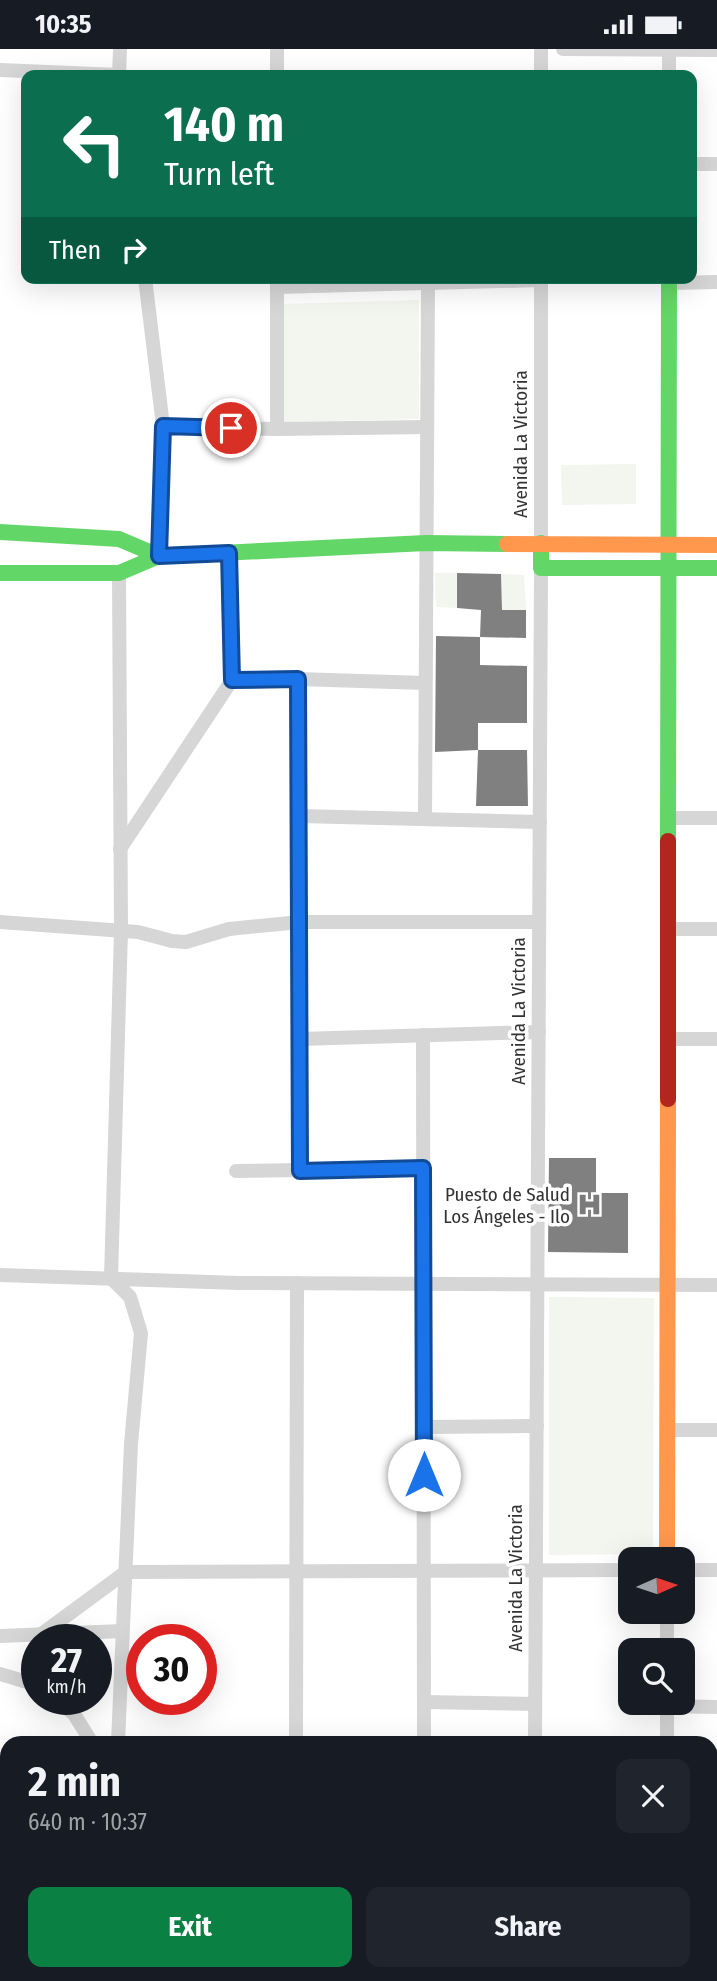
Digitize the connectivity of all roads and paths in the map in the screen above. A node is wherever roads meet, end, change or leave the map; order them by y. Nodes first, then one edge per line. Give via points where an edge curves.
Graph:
1 (120, 49) edge
2 (277, 49) edge
3 (541, 49) edge
4 (563, 49) edge
5 (669, 50) edge
6 (717, 50) edge
7 (0, 69) edge
8 (21, 70) edge
9 (119, 70) edge
10 (277, 70) edge
11 (541, 70) edge
12 (669, 70) edge
13 (697, 164) edge
14 (717, 164) edge
15 (697, 281) edge
16 (717, 282) edge
17 (146, 284) edge
18 (277, 284) edge
19 (428, 284) edge
20 (541, 284) edge
21 (669, 284) edge
22 (163, 426) junction
23 (427, 427) junction
24 (277, 429) junction
25 (0, 532) edge
26 (426, 543) junction
27 (541, 543) junction
28 (669, 544) junction
29 (717, 545) edge
30 (229, 553) junction
31 (159, 556) junction
32 (541, 568) junction
33 (669, 568) junction
34 (717, 568) edge
35 (0, 573) edge
36 (119, 573) junction
37 (298, 679) junction
38 (232, 680) junction
39 (425, 683) junction
40 (300, 816) junction
41 (668, 818) junction
42 (717, 818) edge
43 (425, 819) junction
44 (540, 822) junction
45 (120, 850) junction
46 (0, 922) edge
47 (300, 922) junction
48 (539, 922) junction
49 (668, 929) junction
50 (717, 929) edge
51 (121, 931) junction
52 (539, 1032) junction
53 (422, 1035) junction
54 (300, 1039) junction
55 (668, 1039) junction
56 (717, 1039) edge
57 (423, 1168) junction
58 (236, 1171) dead end
59 (300, 1171) junction
60 (0, 1275) edge
61 (111, 1278) junction
62 (297, 1283) junction
63 (423, 1284) junction
64 (537, 1285) junction
65 (668, 1285) junction
66 (717, 1285) edge
67 (537, 1426) junction
68 (424, 1427) junction
69 (668, 1430) junction
70 (717, 1430) edge
71 (667, 1547) edge
72 (536, 1570) junction
73 (618, 1570) edge
74 (695, 1570) edge
75 (717, 1570) edge
76 (296, 1571) junction
77 (424, 1571) junction
78 (126, 1572) junction
79 (55, 1624) edge
80 (112, 1630) edge
81 (121, 1630) junction
82 (21, 1635) edge
83 (0, 1636) edge
84 (0, 1674) edge
85 (21, 1680) edge
86 (424, 1702) junction
87 (535, 1704) junction
88 (695, 1706) edge
89 (717, 1707) edge
90 (75, 1715) edge
91 (667, 1715) edge
92 (88, 1736) edge
93 (118, 1736) edge
94 (296, 1736) edge
95 (424, 1736) edge
96 (535, 1736) edge
97 (667, 1736) edge

1 - 9 street
2 - 10 street
3 - 11 street
4 - 5 street
5 - 6 street
5 - 12 street
7 - 8 street
13 - 14 street
15 - 16 street
17 - 22 street
18 - 24 street
19 - 23 street
20 - 27 street, Avenida La Victoria
21 - 28 street
22 - 24 street
22 - 31 street
23 - 24 street
23 - 26 street
25 - 31 street via 120,539
26 - 27 street
26 - 30 street
26 - 39 street
27 - 28 street
27 - 32 street, Avenida La Victoria
28 - 29 street
28 - 33 street
30 - 31 street
30 - 38 street
31 - 36 street
32 - 33 street
32 - 44 street, Avenida La Victoria
33 - 34 street
33 - 41 street
35 - 36 street
36 - 45 street
37 - 38 street
37 - 39 street
37 - 40 street
38 - 45 street
39 - 43 street
40 - 43 street
40 - 47 street
41 - 42 street
41 - 49 street
43 - 44 street
44 - 48 street, Avenida La Victoria
45 - 51 street
46 - 51 street
47 - 48 street
47 - 51 street via 229,929 186,942
47 - 54 street
48 - 52 street, Avenida La Victoria
49 - 50 street
49 - 55 street
51 - 61 street
52 - 53 street
52 - 64 street, Avenida La Victoria
53 - 54 street
53 - 57 street
54 - 59 street
55 - 56 street
55 - 65 street
57 - 59 street
57 - 63 street
58 - 59 street
60 - 61 street
61 - 62 street
61 - 78 street via 130,1297 141,1333
62 - 63 street
62 - 76 street
63 - 64 street
63 - 68 street
64 - 65 street
64 - 67 street, Avenida La Victoria
65 - 66 street
65 - 69 street
67 - 68 street
67 - 72 street, Avenida La Victoria
68 - 77 street
69 - 70 street
69 - 71 street
72 - 73 street
72 - 77 street
72 - 87 street, Avenida La Victoria
74 - 75 street
76 - 77 street
76 - 78 street
76 - 94 street
77 - 86 street
78 - 79 street
78 - 81 street
80 - 81 street
81 - 93 street
82 - 83 street
84 - 85 street
86 - 87 street
86 - 95 street
87 - 96 street, Avenida La Victoria
88 - 89 street
90 - 92 street
91 - 97 street

